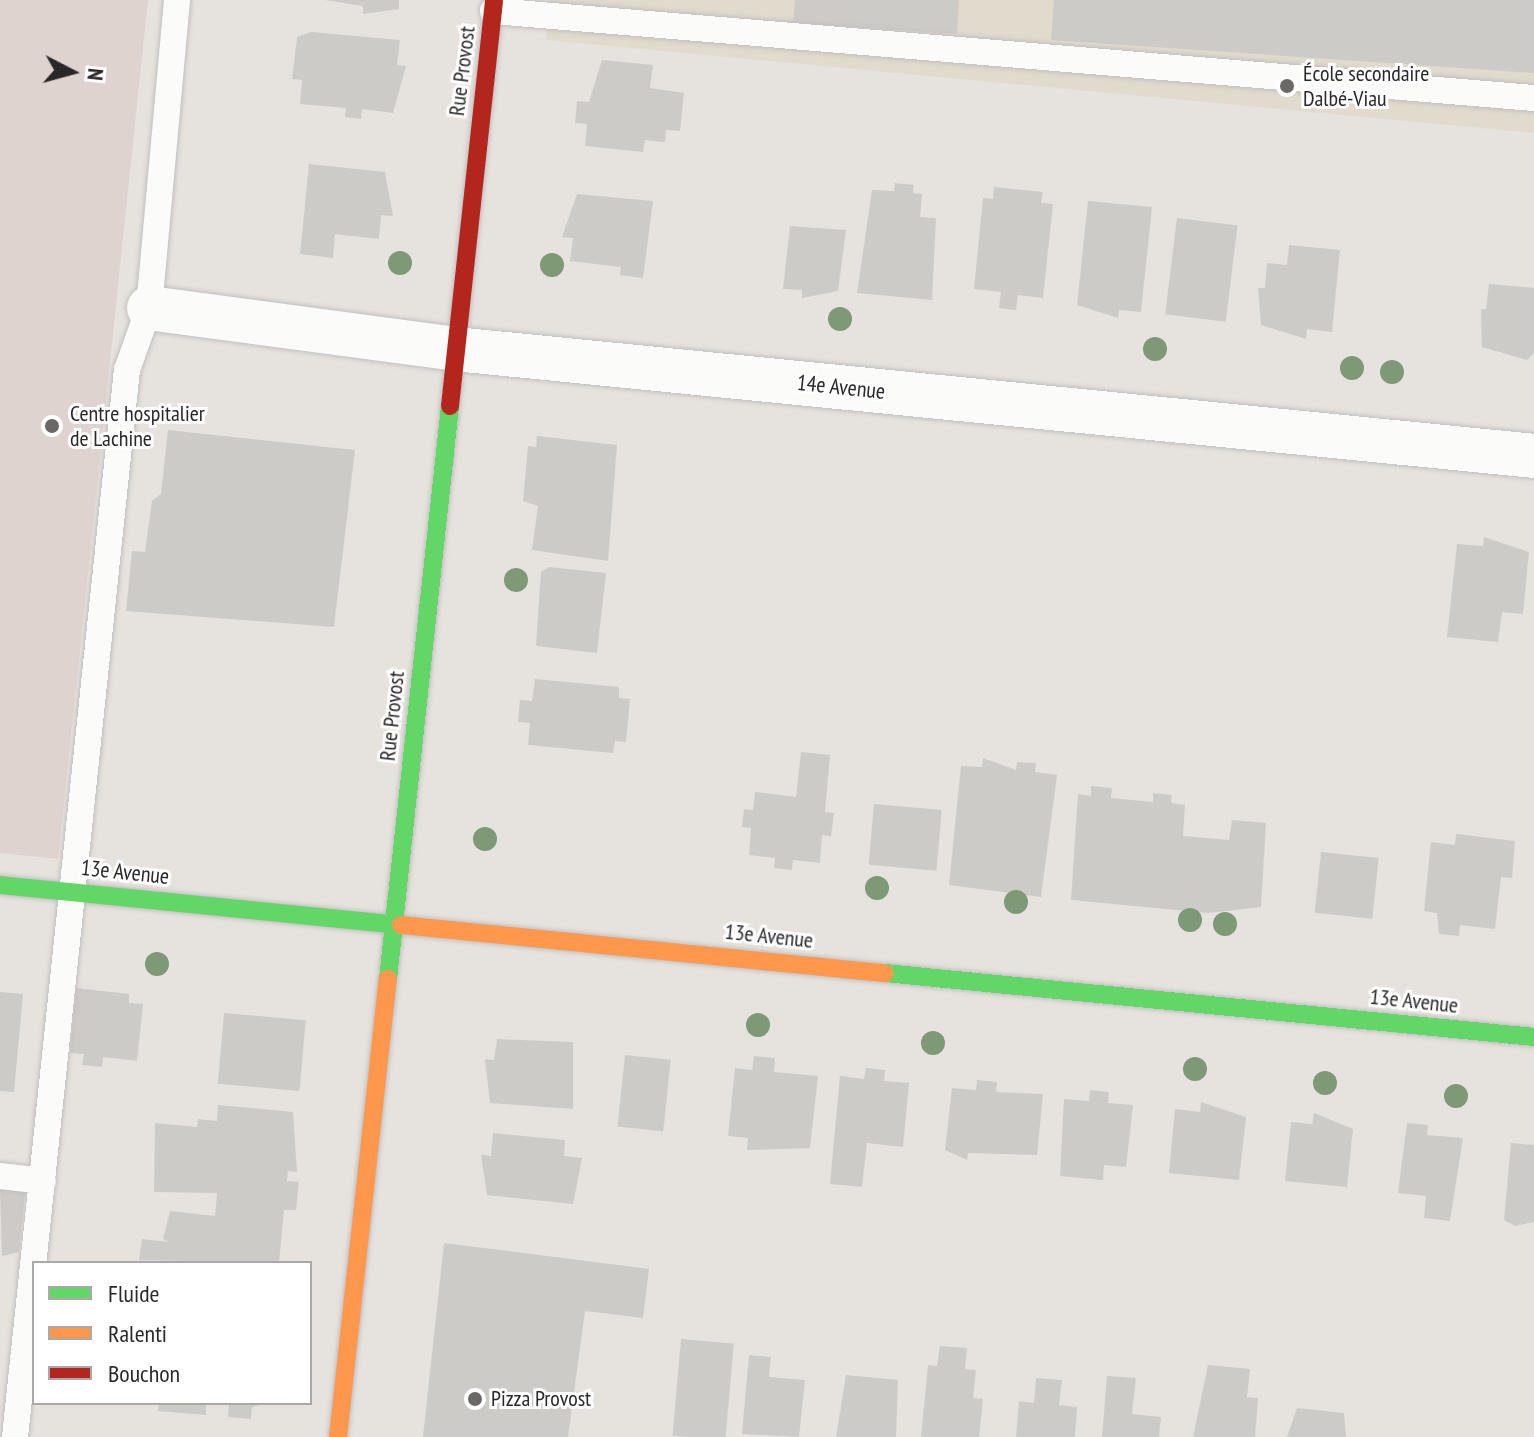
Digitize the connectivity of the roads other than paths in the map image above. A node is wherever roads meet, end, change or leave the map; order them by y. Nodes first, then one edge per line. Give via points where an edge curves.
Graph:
1 (177, 0) edge
2 (494, 5) edge
3 (1534, 98) edge
4 (149, 308) junction
5 (455, 349) junction
6 (1534, 456) edge
7 (0, 885) edge
8 (70, 891) junction
9 (394, 923) junction
10 (1534, 1037) edge
11 (0, 1176) edge
12 (43, 1181) junction
13 (34, 1261) edge
14 (32, 1282) edge
15 (15, 1437) edge
16 (338, 1437) edge

1 - 4 lane
2 - 3 lane
2 - 5 street, Rue Provost
4 - 5 street, 14e Avenue
4 - 8 lane via 127,370
5 - 6 street, 14e Avenue
5 - 9 street, Rue Provost
7 - 8 street, 13e Avenue
8 - 9 street, 13e Avenue
8 - 12 lane
9 - 10 street, 13e Avenue
9 - 16 street, Rue Provost
11 - 12 lane
12 - 13 lane
14 - 15 lane

